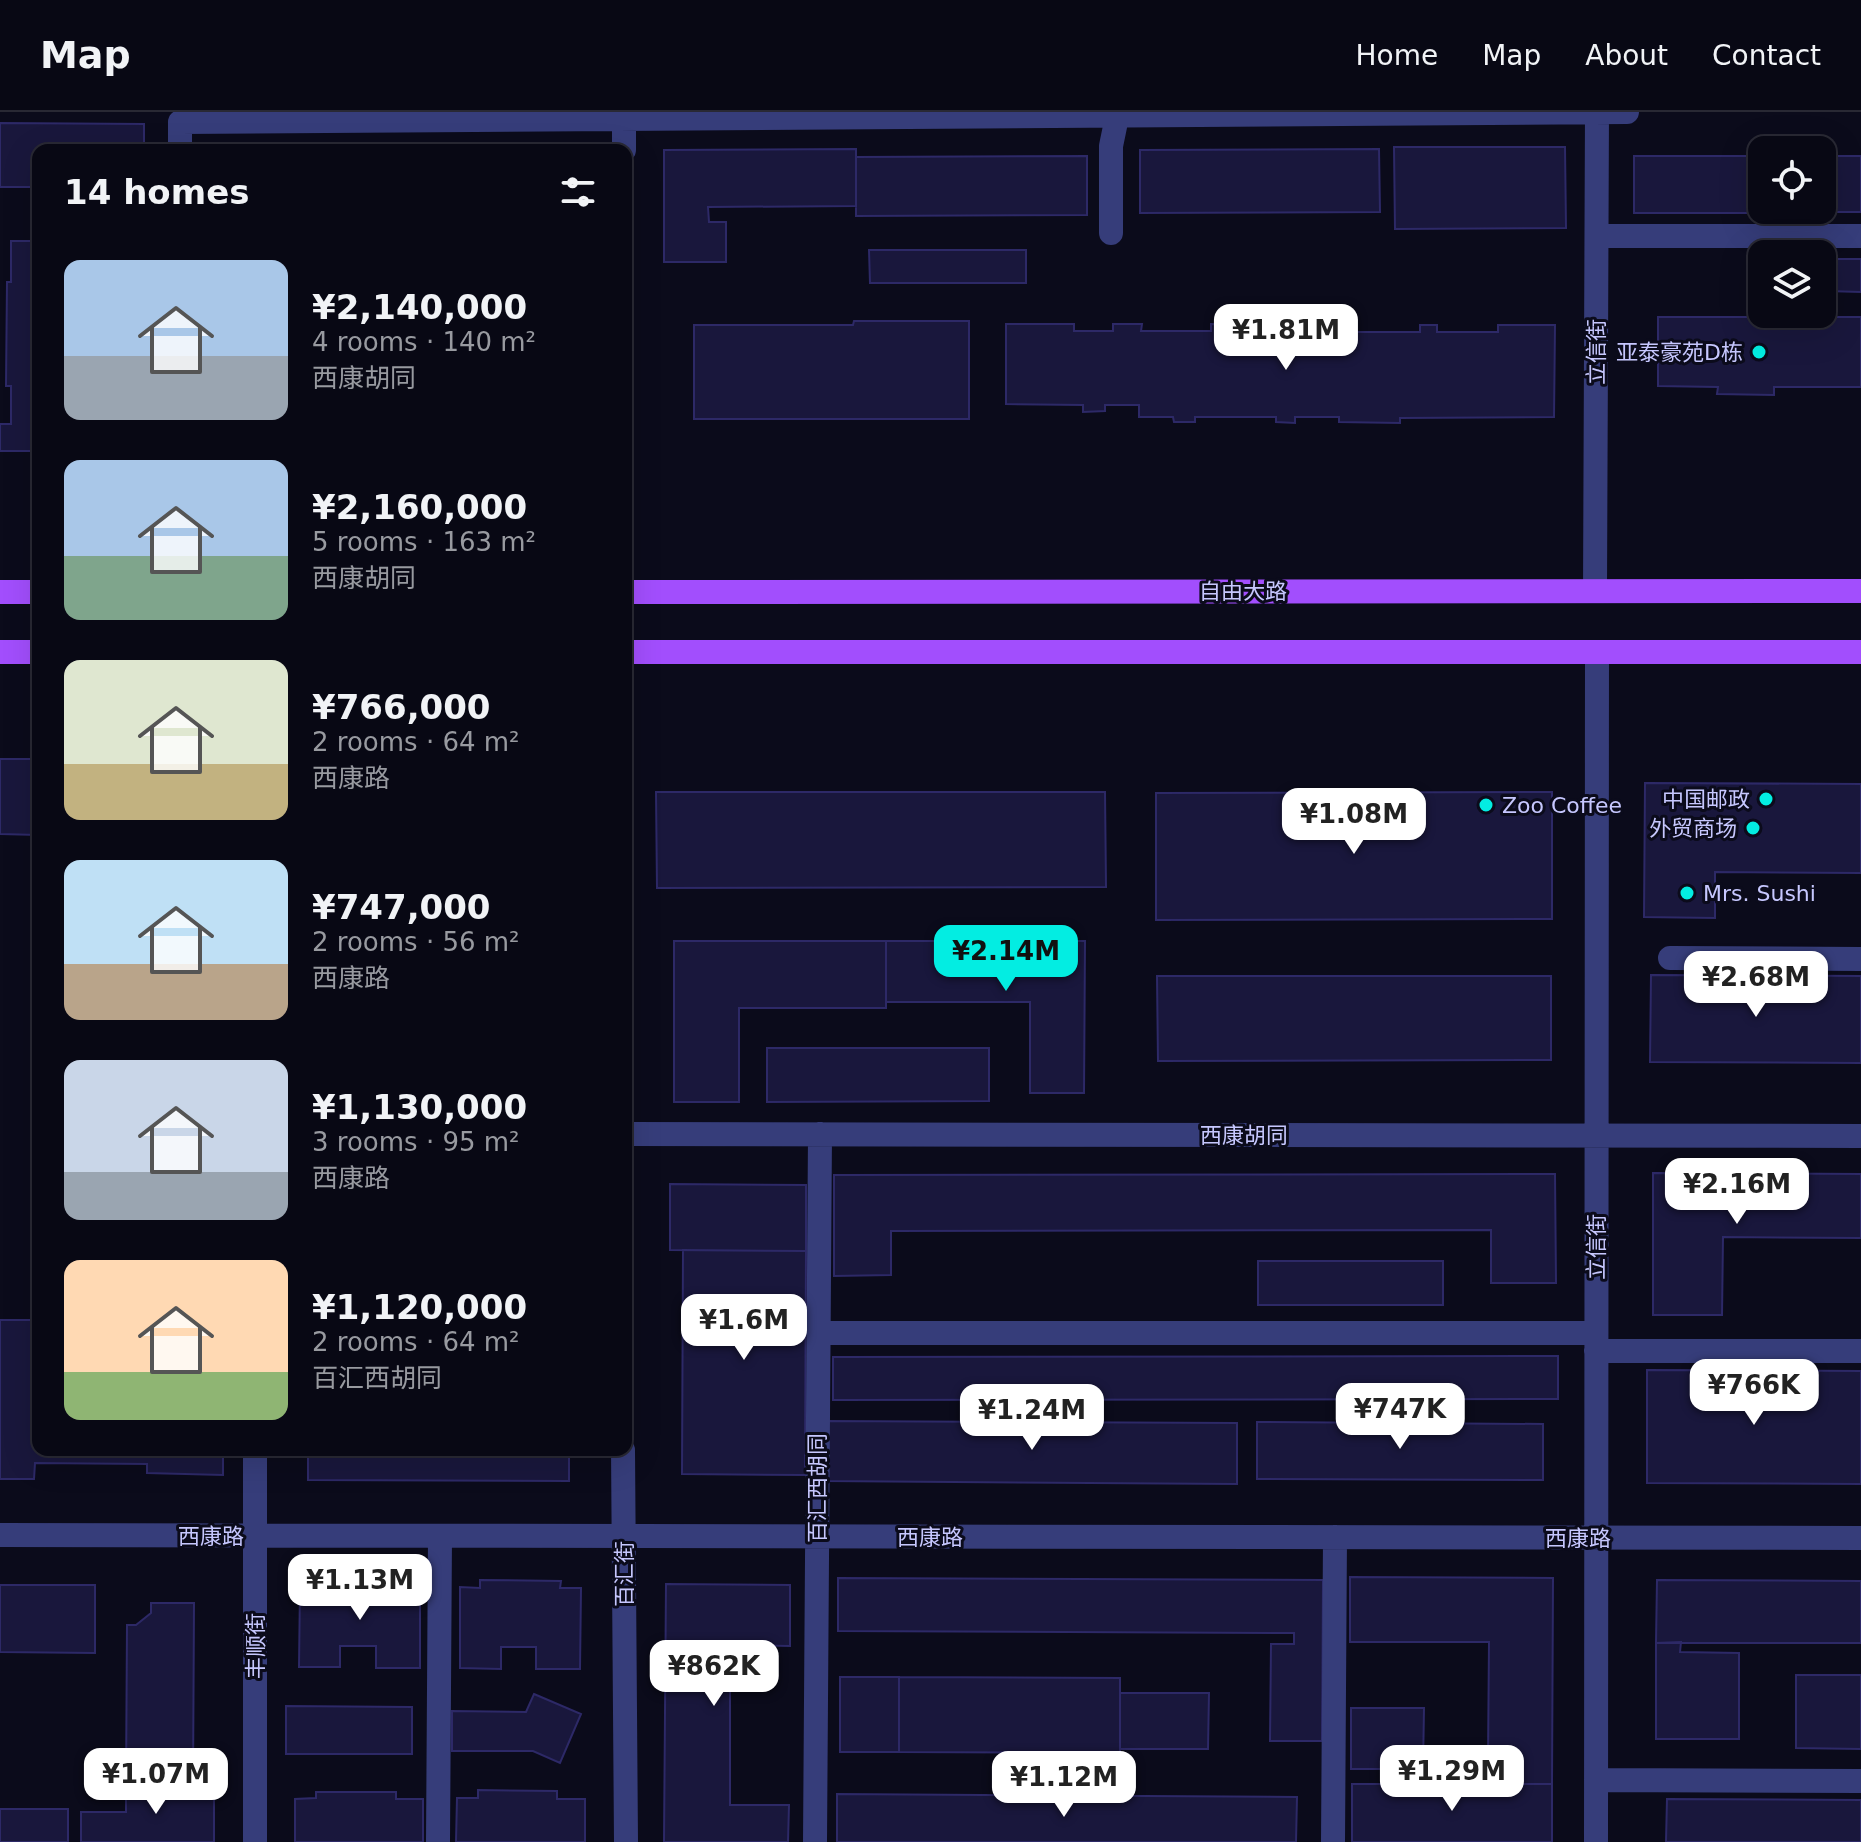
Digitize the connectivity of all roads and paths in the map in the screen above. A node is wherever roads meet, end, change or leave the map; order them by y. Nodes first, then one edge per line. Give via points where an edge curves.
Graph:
1 (1597, 112) edge
2 (1627, 112) edge
3 (1118, 114) edge
4 (624, 116) edge
5 (174, 117) edge
6 (179, 144) edge
7 (624, 144) edge
8 (1111, 233) dead end
9 (1597, 236) junction
10 (1861, 236) edge
11 (1595, 591) junction
12 (1861, 591) edge
13 (0, 592) edge
14 (32, 592) edge
15 (632, 592) edge
16 (0, 652) edge
17 (32, 652) edge
18 (632, 652) edge
19 (1597, 652) junction
20 (1861, 652) edge
21 (1670, 958) dead end
22 (1861, 959) edge
23 (632, 1134) edge
24 (820, 1134) junction
25 (1596, 1136) junction
26 (1861, 1136) edge
27 (818, 1333) junction
28 (1596, 1342) junction
29 (1861, 1351) edge
30 (255, 1456) edge
31 (623, 1456) edge
32 (0, 1535) edge
33 (255, 1536) junction
34 (440, 1536) junction
35 (623, 1536) junction
36 (816, 1537) junction
37 (1335, 1537) junction
38 (1596, 1538) junction
39 (1861, 1538) edge
40 (1596, 1780) junction
41 (1861, 1781) edge
42 (255, 1842) edge
43 (438, 1842) edge
44 (626, 1842) edge
45 (815, 1842) edge
46 (1333, 1842) edge
47 (1596, 1842) edge

1 - 2 street
1 - 3 street
1 - 9 street, 立信街
3 - 4 street
3 - 8 street via 1111,146
4 - 5 street
4 - 7 street
5 - 6 street
9 - 10 street
9 - 11 street, 立信街
11 - 12 main road, 自由大路
11 - 15 main road, 自由大路
13 - 14 main road
16 - 17 main road
18 - 19 main road
19 - 20 main road
19 - 25 street, 立信街
21 - 22 street
23 - 24 street, 西康胡同
24 - 25 street, 西康胡同
24 - 27 street, 百汇西胡同
25 - 26 street, 西康胡同
25 - 28 street, 立信街
27 - 28 street
27 - 36 street, 百汇西胡同
28 - 29 street
28 - 38 street, 立信街
30 - 33 street, 丰顺街
31 - 35 street, 百汇街
32 - 33 street, 西康路
33 - 34 street, 西康路
33 - 42 street, 丰顺街
34 - 35 street, 西康路
34 - 43 street
35 - 36 street, 西康路
35 - 44 street, 百汇街
36 - 37 street, 西康路
36 - 45 street, 百汇西胡同
37 - 38 street, 西康路
37 - 46 street
38 - 39 street, 西康路
38 - 40 street, 立信街
40 - 41 street
40 - 47 street, 立信街

